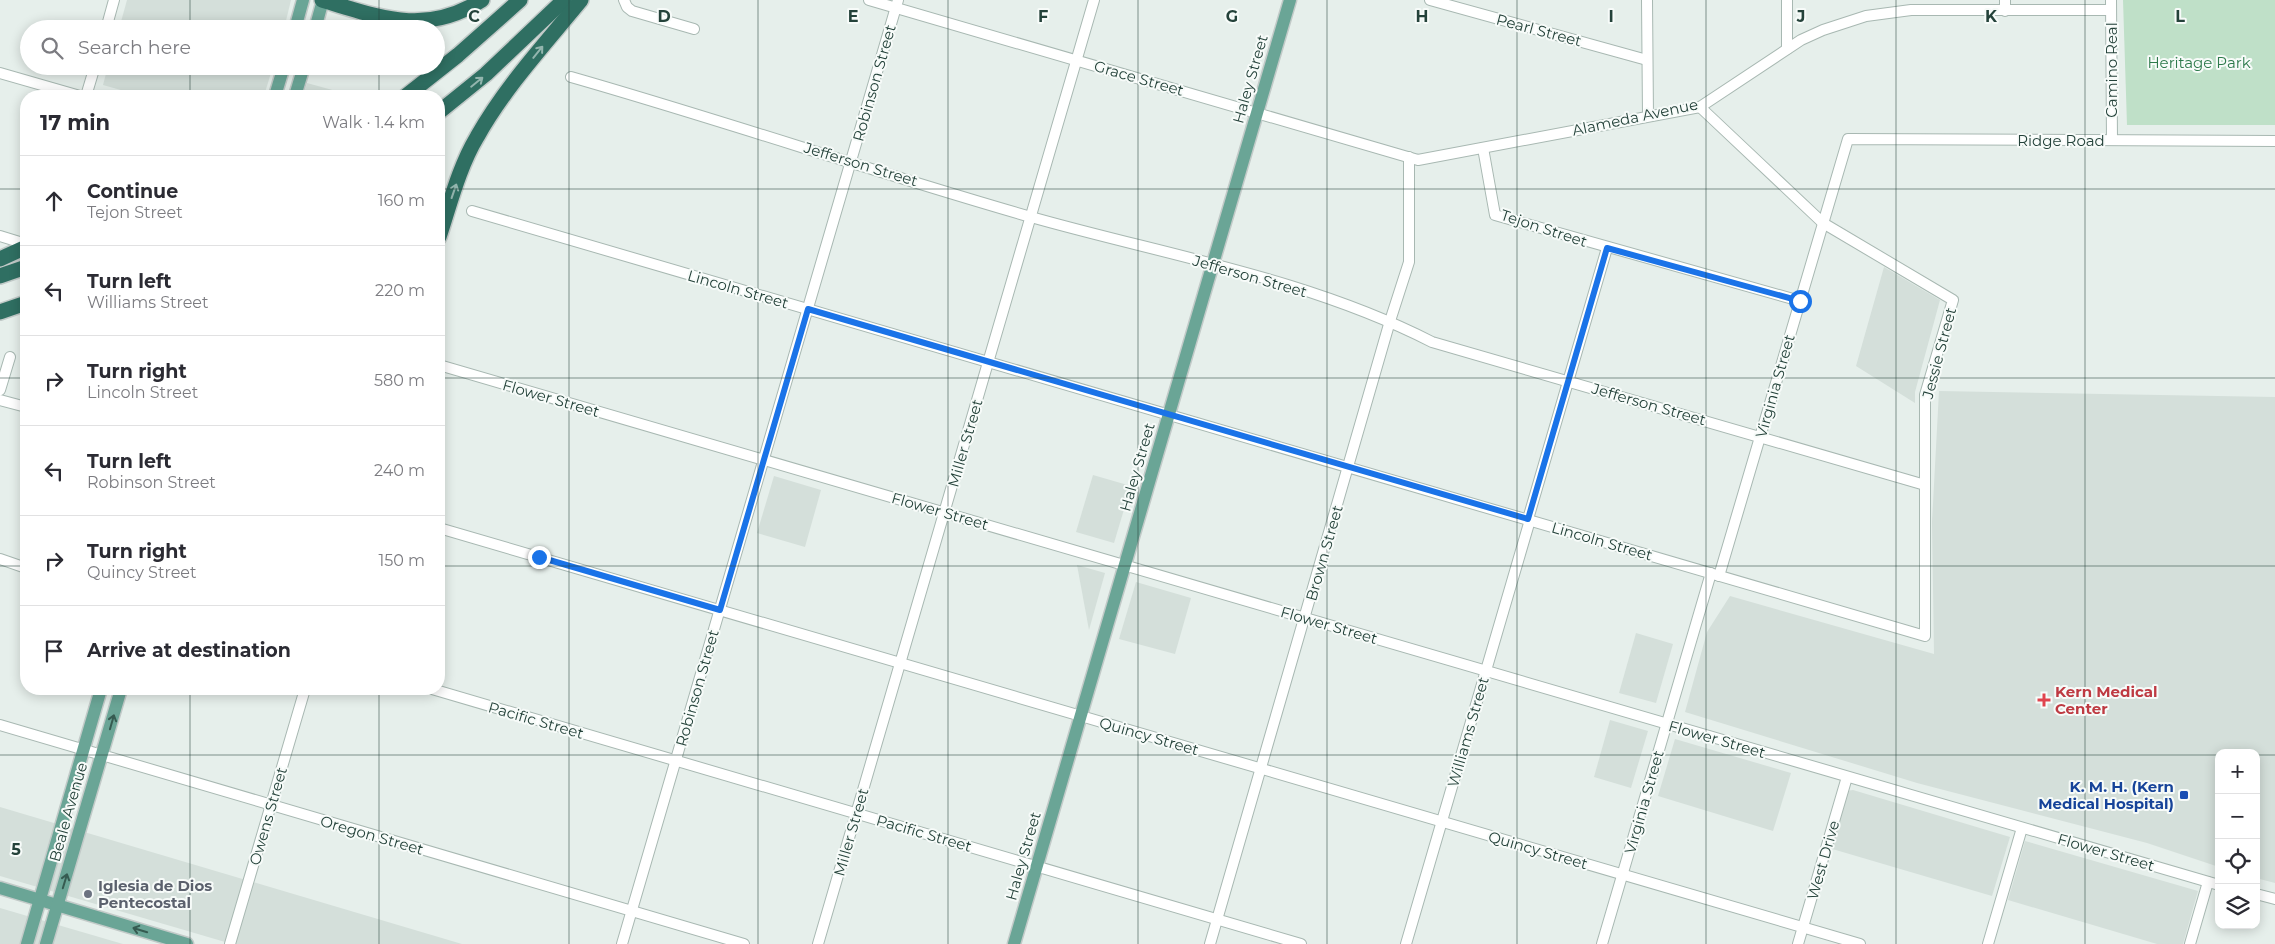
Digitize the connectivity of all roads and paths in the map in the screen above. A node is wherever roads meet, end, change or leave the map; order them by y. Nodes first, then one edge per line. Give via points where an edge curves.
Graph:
1 (114, 0) edge
2 (303, 0) edge
3 (323, 0) edge
4 (482, 0) edge
5 (520, 0) edge
6 (564, 0) edge
7 (581, 0) edge
8 (624, 0) edge
9 (869, 0) edge
10 (1094, 0) edge
11 (1290, 0) edge
12 (1430, 0) edge
13 (1647, 0) edge
14 (1787, 0) edge
15 (897, 4) edge
16 (2005, 5) edge
17 (2111, 5) edge
18 (108, 20) edge
19 (297, 20) edge
20 (317, 20) edge
21 (398, 20) edge
22 (428, 20) edge
23 (694, 29) dead end
24 (1787, 50) junction
25 (1077, 60) junction
26 (1647, 60) junction
27 (445, 65) edge
28 (0, 73) edge
29 (92, 75) edge
30 (281, 75) edge
31 (301, 75) edge
32 (433, 75) edge
33 (571, 77) dead end
34 (59, 90) edge
35 (88, 90) edge
36 (277, 90) edge
37 (297, 90) edge
38 (414, 90) edge
39 (1700, 106) junction
40 (445, 107) edge
41 (1257, 112) junction
42 (1648, 116) junction
43 (1848, 140) joint
44 (2112, 140) junction
45 (2275, 141) edge
46 (1482, 148) junction
47 (1409, 157) junction
48 (851, 161) junction
49 (472, 211) dead end
50 (1031, 217) junction
51 (445, 219) edge
52 (1823, 223) junction
53 (0, 236) edge
54 (20, 243) edge
55 (20, 245) edge
56 (1607, 248) junction
57 (0, 260) edge
58 (1213, 264) junction
59 (20, 269) edge
60 (0, 276) edge
61 (1800, 301) junction
62 (20, 305) edge
63 (808, 309) junction
64 (0, 312) edge
65 (1390, 320) junction
66 (10, 357) dead end
67 (988, 362) junction
68 (445, 367) edge
69 (1568, 380) junction
70 (0, 390) edge
71 (0, 400) edge
72 (20, 405) edge
73 (1169, 414) junction
74 (1760, 436) junction
75 (764, 460) junction
76 (1349, 466) junction
77 (1925, 485) junction
78 (944, 513) junction
79 (1529, 520) junction
80 (445, 530) edge
81 (0, 559) edge
82 (1125, 565) junction
83 (20, 566) edge
84 (1715, 574) junction
85 (720, 610) junction
86 (1306, 618) junction
87 (1925, 636) joint
88 (900, 663) junction
89 (1486, 671) junction
90 (445, 693) edge
91 (99, 695) edge
92 (119, 695) edge
93 (303, 695) edge
94 (1081, 716) junction
95 (1667, 724) junction
96 (0, 726) edge
97 (84, 749) junction
98 (102, 755) junction
99 (676, 761) junction
100 (1262, 769) junction
101 (1847, 777) junction
102 (271, 806) junction
103 (856, 814) junction
104 (1442, 822) junction
105 (2022, 828) junction
106 (1037, 866) junction
107 (1623, 874) junction
108 (2214, 884) edge
109 (0, 888) edge
110 (2260, 895) edge
111 (39, 900) junction
112 (2275, 900) edge
113 (58, 905) junction
114 (632, 911) junction
115 (1217, 919) junction
116 (1803, 928) junction
117 (26, 944) edge
118 (46, 944) edge
119 (187, 944) edge
120 (230, 944) edge
121 (622, 944) edge
122 (744, 944) edge
123 (818, 944) edge
124 (1014, 944) edge
125 (1210, 944) edge
126 (1301, 944) edge
127 (1406, 944) edge
128 (1602, 944) edge
129 (1798, 944) edge
130 (1860, 944) edge
131 (1988, 944) edge
132 (2190, 944) edge

1 - 18 street
2 - 19 main road
3 - 20 main road
3 - 21 highway
4 - 22 highway via 456,14
5 - 27 highway
40 -> 6 highway via 500,62
51 -> 7 highway via 476,138 518,77
8 - 23 street via 632,10
9 - 15 street, Grace Street
10 - 25 street, Miller Street
11 - 41 main road, Haley Street
12 - 26 street, Pearl Street
13 - 26 street
14 - 24 street
15 - 25 street, Grace Street
15 - 48 street, Robinson Street
16 - 17 street, Alameda Avenue
16 - 24 street, Alameda Avenue via 1866,16 1824,30
17 - 44 street, Camino Real
24 - 39 street, Alameda Avenue
25 - 41 street, Grace Street
25 - 50 street, Miller Street
26 - 42 street
28 - 34 street
29 - 35 street
30 - 36 main road
31 - 37 main road
32 - 38 highway
33 - 48 street, Jefferson Street
39 - 42 street, Alameda Avenue
39 - 52 street, Jessie Street
41 - 47 street, Grace Street
41 - 58 main road, Haley Street
42 - 46 street, Alameda Avenue
43 - 44 street, Ridge Road
43 - 52 street, Virginia Street
44 - 45 street, Ridge Road
46 - 47 street, Alameda Avenue via 1418,160
46 - 56 street, Tejon Street via 1495,215
47 - 65 street, Brown Street via 1409,262
48 - 50 street, Jefferson Street
48 - 63 street, Robinson Street
49 - 63 street, Lincoln Street
50 - 58 street, Jefferson Street
50 - 67 street, Miller Street
52 - 61 street, Virginia Street
52 - 77 street, Jessie Street via 1953,300 1925,395
53 - 54 street
55 - 57 highway
56 - 61 street, Tejon Street
56 - 69 street, Williams Street
58 - 65 street, Jefferson Street
58 - 73 main road, Haley Street
59 - 60 highway
61 - 74 street, Virginia Street
62 - 64 highway
63 - 67 street, Lincoln Street
63 - 75 street, Robinson Street
65 - 69 street, Jefferson Street via 1432,342
65 - 76 street, Brown Street
66 - 70 street
67 - 73 street, Lincoln Street
67 - 78 street, Miller Street
68 - 75 street, Flower Street
69 - 74 street, Jefferson Street
69 - 79 street, Williams Street
71 - 72 street
73 - 76 street, Lincoln Street
73 - 82 main road, Haley Street
74 - 77 street, Jefferson Street
74 - 84 street, Virginia Street
75 - 78 street, Flower Street
75 - 85 street, Robinson Street
76 - 79 street, Lincoln Street
76 - 86 street, Brown Street
77 - 87 street, Jessie Street
78 - 82 street, Flower Street
78 - 88 street, Miller Street
79 - 84 street, Lincoln Street
79 - 89 street, Williams Street
80 - 85 street, Quincy Street
81 - 83 street
82 - 86 street, Flower Street
82 - 94 main road, Haley Street
84 - 87 street, Lincoln Street
84 - 95 street, Virginia Street
85 - 88 street, Quincy Street
85 - 99 street, Robinson Street
86 - 89 street, Flower Street
86 - 100 street, Brown Street
88 - 94 street, Quincy Street
88 - 103 street, Miller Street
89 - 95 street, Flower Street
89 - 104 street, Williams Street
90 - 99 street, Pacific Street
91 - 97 main road, Beale Avenue
98 -> 92 main road, Beale Avenue
93 - 102 street, Owens Street
94 - 100 street, Quincy Street
94 - 106 main road, Haley Street
95 - 101 street, Flower Street
95 - 107 street, Virginia Street
96 - 97 street, Oregon Street
97 - 98 street, Oregon Street
97 - 111 main road, Beale Avenue
98 - 102 street, Oregon Street
113 -> 98 main road, Beale Avenue
99 - 103 street, Pacific Street
99 - 114 street, Robinson Street
100 - 104 street, Quincy Street
100 - 115 street, Brown Street
101 - 105 street, Flower Street
101 - 116 street, West Drive
102 - 114 street, Oregon Street
102 - 120 street, Owens Street
103 - 106 street, Pacific Street
103 - 123 street, Miller Street
104 - 107 street, Quincy Street
104 - 127 street, Williams Street
105 - 108 street, Flower Street
105 - 131 street
106 - 115 street, Pacific Street
106 - 124 main road, Haley Street
107 - 116 street, Quincy Street
107 - 128 street, Virginia Street
108 - 132 street
109 - 111 main road
110 - 112 street
111 - 113 main road
111 - 117 main road, Beale Avenue
113 - 118 main road, Beale Avenue
119 -> 113 main road
114 - 121 street, Robinson Street
114 - 122 street, Oregon Street
115 - 125 street, Brown Street
115 - 126 street, Pacific Street
116 - 129 street, West Drive
116 - 130 street, Quincy Street

